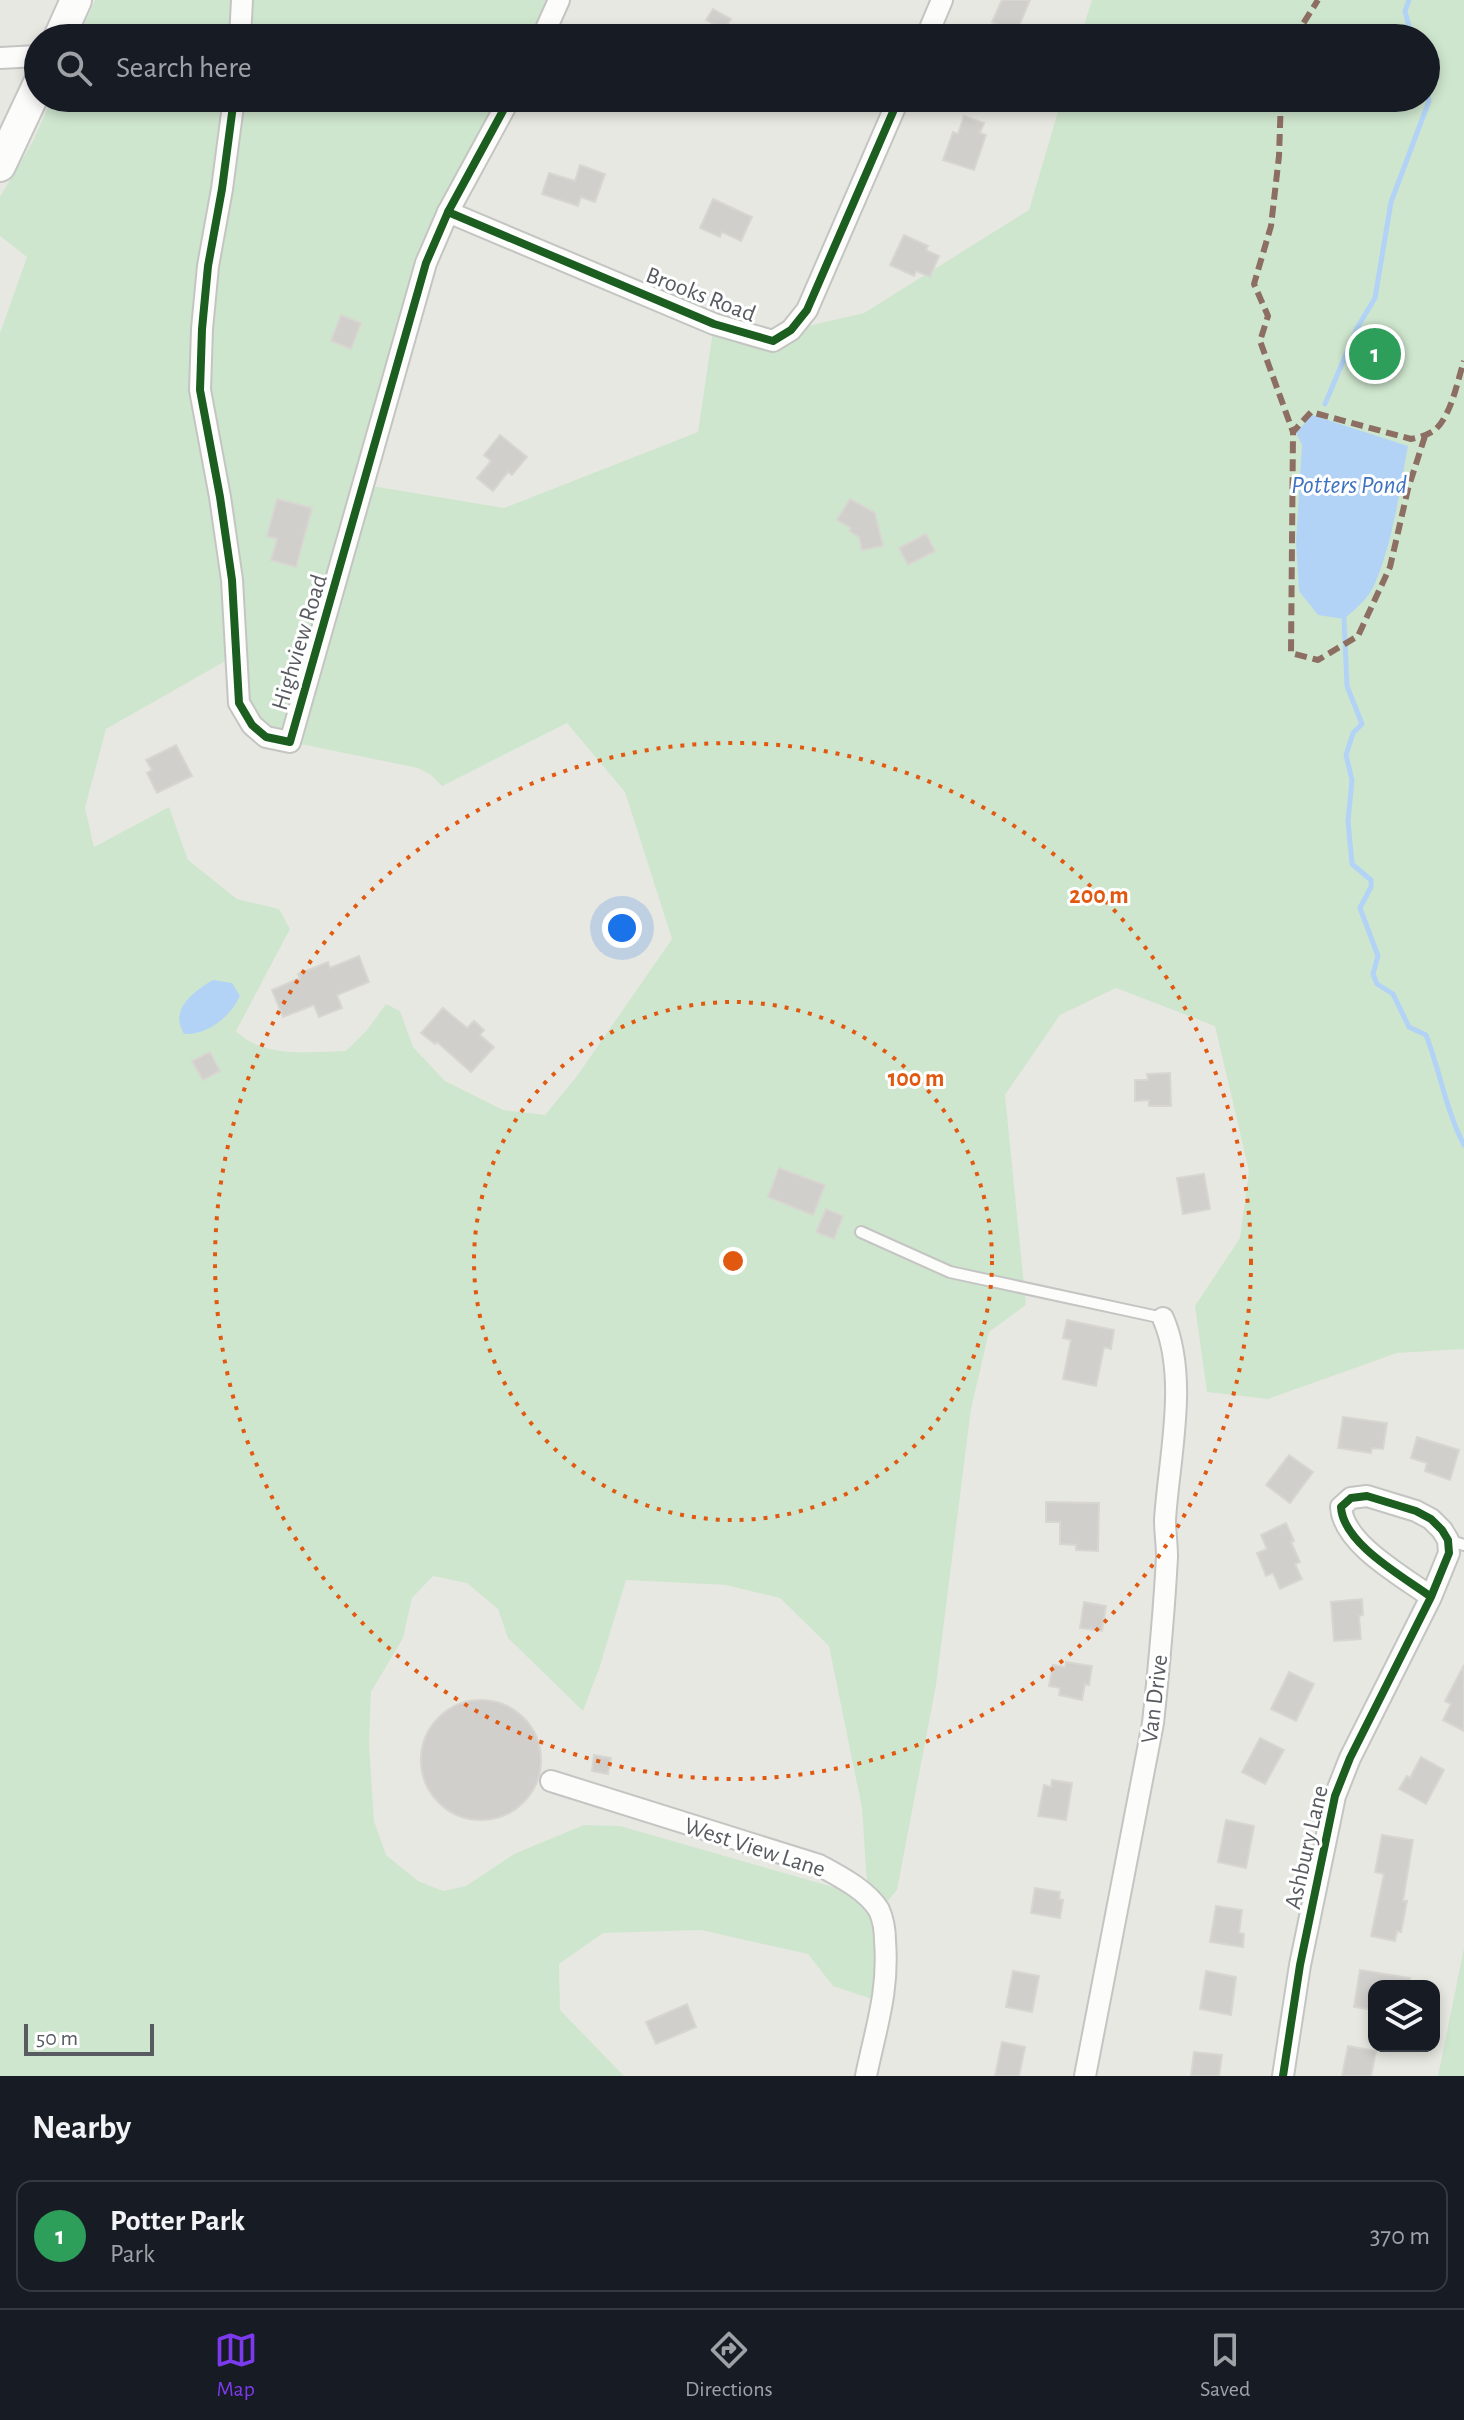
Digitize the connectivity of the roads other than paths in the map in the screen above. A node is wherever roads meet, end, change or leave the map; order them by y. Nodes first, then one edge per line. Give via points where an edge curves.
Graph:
1 (76, 0) edge
2 (242, 0) edge
3 (559, 0) edge
4 (942, 0) edge
5 (65, 24) edge
6 (241, 24) edge
7 (548, 24) edge
8 (932, 24) edge
9 (24, 57) edge
10 (0, 58) edge
11 (25, 112) edge
12 (232, 112) edge
13 (502, 112) edge
14 (893, 112) edge
15 (0, 166) edge
16 (448, 212) junction
17 (861, 1232) dead end
18 (1163, 1318) joint
19 (1456, 1543) edge
20 (1431, 1597) junction
21 (551, 1781) dead end
22 (866, 2076) edge
23 (1085, 2076) edge
24 (1283, 2076) edge

1 - 5 street
2 - 6 street
3 - 7 street
4 - 8 street
9 - 10 street
11 - 15 street
12 - 16 street, Highview Road via 208,266 200,390 232,580 239,703 266,737 290,742 411,308
13 - 16 street, Highview Road
14 - 16 street, Brooks Road via 807,310 773,341 714,324
17 - 18 lane via 950,1272
18 - 23 street, Van Drive via 1176,1379 1160,1664
19 - 20 street, Ashbury Lane
19 - 20 street, Ashbury Lane via 1431,1519 1386,1500 1351,1498 1341,1507 1358,1543
20 - 24 street, Ashbury Lane via 1335,1796
21 - 22 street, West View Lane via 819,1865 868,1899 879,1911 885,1931 887,1967

